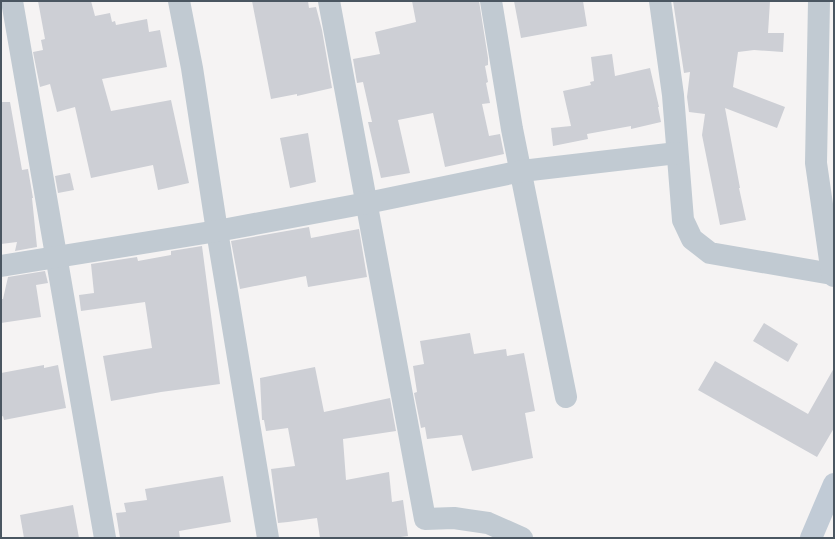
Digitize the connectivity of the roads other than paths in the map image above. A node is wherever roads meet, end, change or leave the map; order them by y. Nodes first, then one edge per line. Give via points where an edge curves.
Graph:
1 (12, 1) edge
2 (179, 1) edge
3 (330, 1) edge
4 (491, 1) edge
5 (660, 1) edge
6 (819, 1) edge
7 (677, 153) junction
8 (522, 171) junction
9 (367, 203) junction
10 (217, 231) junction
11 (57, 258) junction
12 (1, 266) edge
13 (833, 275) edge
14 (566, 397) dead end
15 (834, 484) edge
16 (105, 538) edge
17 (268, 538) edge
18 (522, 538) edge
19 (811, 538) edge

1 - 11 street
2 - 10 street
3 - 9 street
4 - 8 street via 512,129
5 - 7 street via 673,94
6 - 13 street via 816,163
7 - 8 street
7 - 13 street via 683,220 692,239 710,253
8 - 9 street
8 - 14 street
9 - 10 street
9 - 18 street via 425,519 454,518 488,523
10 - 11 street
10 - 17 street
11 - 12 street
11 - 16 street
15 - 19 main road

